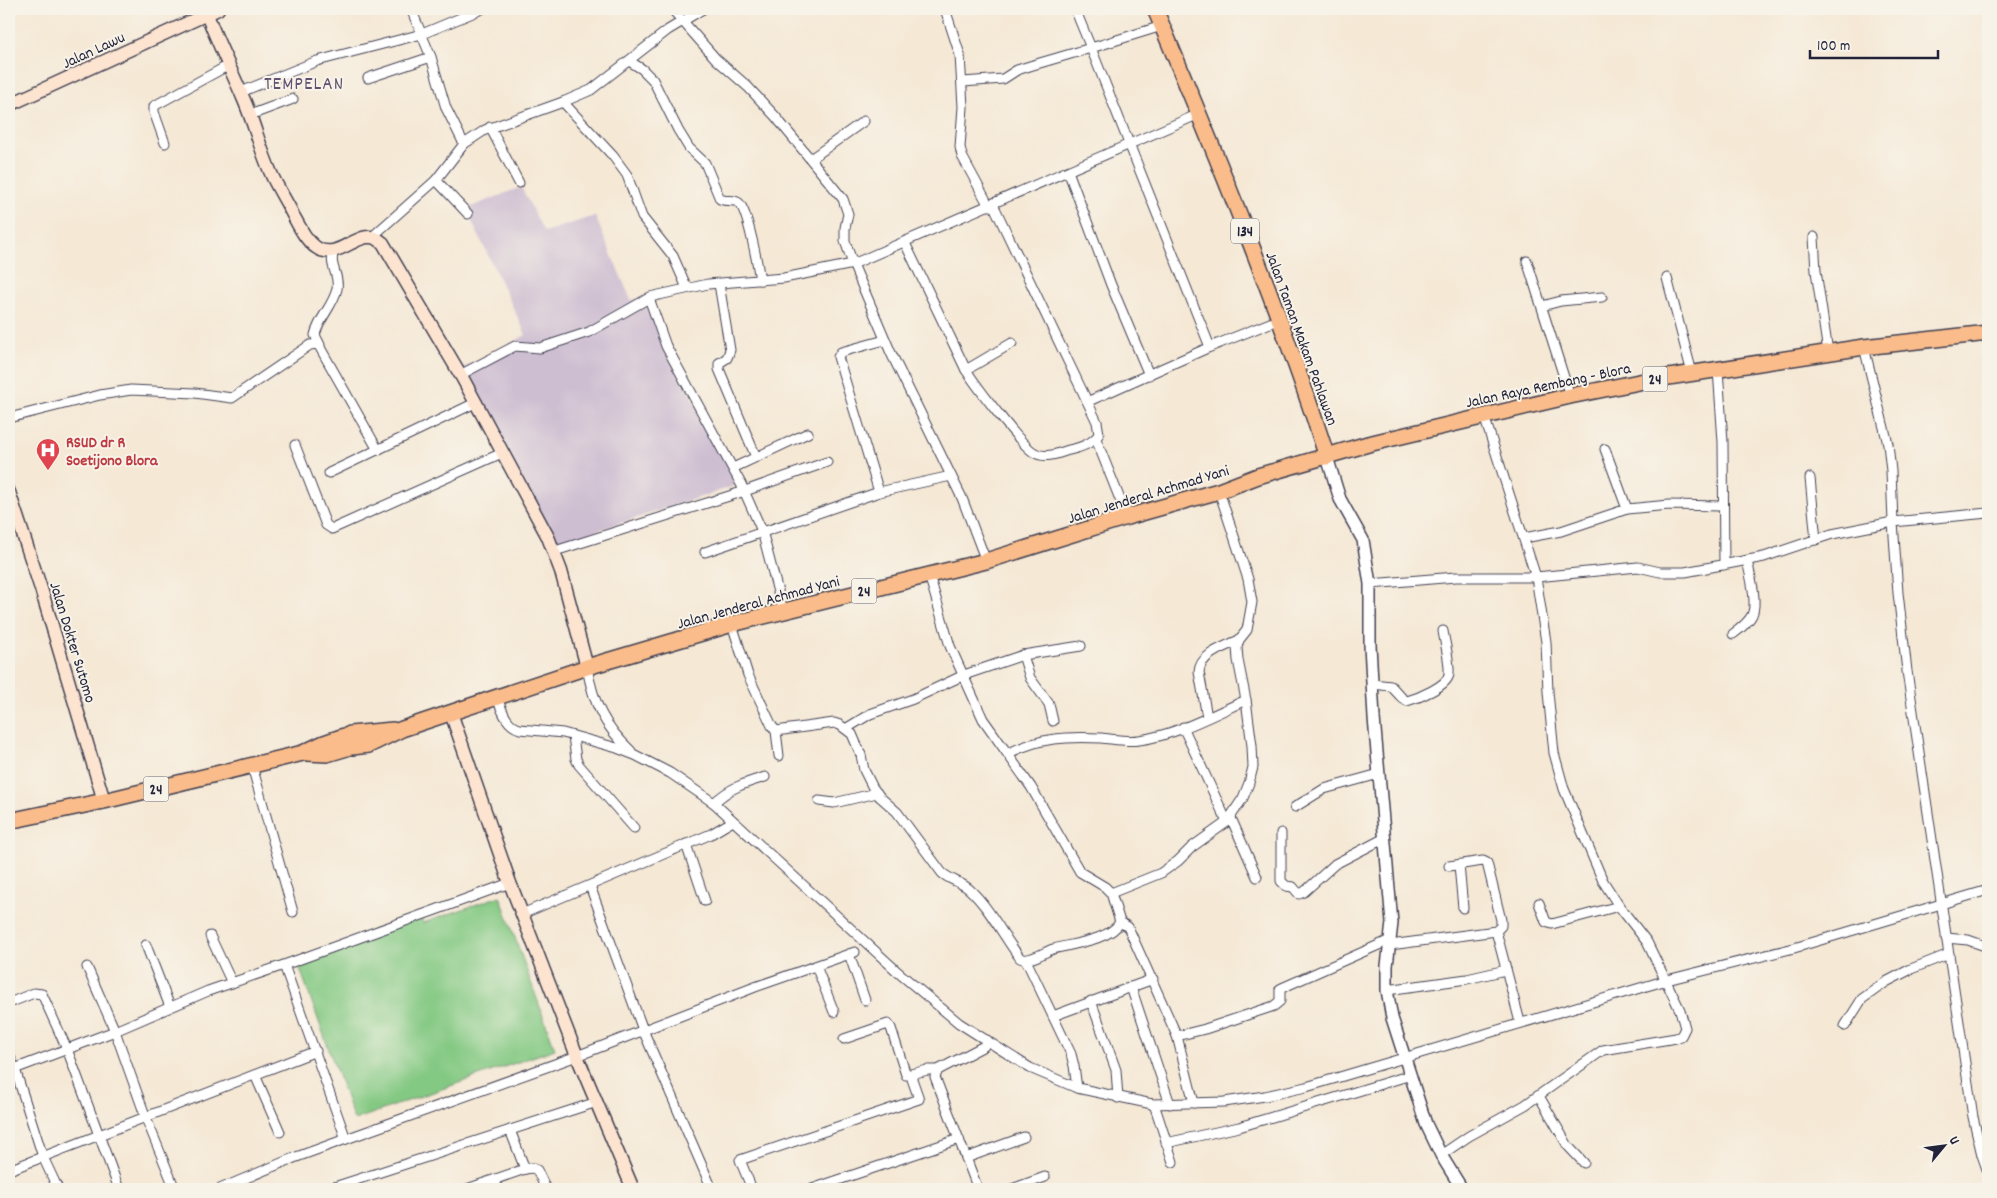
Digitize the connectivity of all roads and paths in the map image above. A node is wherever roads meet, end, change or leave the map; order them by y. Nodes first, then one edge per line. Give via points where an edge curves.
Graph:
1 (411, 9) edge
2 (482, 9) edge
3 (672, 9) edge
4 (703, 9) edge
5 (944, 9) edge
6 (1075, 9) edge
7 (1155, 9) edge
8 (210, 10) edge
9 (682, 21) junction
10 (1162, 26) junction
11 (422, 34) junction
12 (1091, 48) junction
13 (431, 57) junction
14 (629, 61) junction
15 (230, 65) junction
16 (368, 78) dead end
17 (963, 82) junction
18 (240, 92) junction
19 (293, 99) dead end
20 (563, 102) junction
21 (9, 105) edge
22 (1199, 114) junction
23 (250, 115) junction
24 (864, 121) dead end
25 (490, 127) junction
26 (165, 143) dead end
27 (464, 144) junction
28 (1130, 144) junction
29 (812, 158) junction
30 (1068, 171) junction
31 (436, 180) junction
32 (519, 183) dead end
33 (991, 205) junction
34 (468, 214) dead end
35 (373, 236) junction
36 (1814, 237) dead end
37 (905, 243) junction
38 (334, 251) junction
39 (1527, 261) dead end
40 (853, 264) junction
41 (1667, 278) dead end
42 (760, 280) junction
43 (719, 284) junction
44 (687, 288) junction
45 (1602, 297) dead end
46 (649, 298) junction
47 (1542, 306) junction
48 (1280, 319) junction
49 (1988, 333) edge
50 (886, 340) junction
51 (1012, 343) dead end
52 (320, 345) junction
53 (1864, 347) junction
54 (1210, 348) junction
55 (1828, 352) junction
56 (1718, 369) junction
57 (966, 370) junction
58 (1692, 373) junction
59 (460, 375) junction
60 (1149, 375) junction
61 (1570, 396) junction
62 (1089, 401) junction
63 (475, 403) junction
64 (1484, 416) junction
65 (9, 418) edge
66 (808, 433) dead end
67 (1096, 439) junction
68 (296, 445) dead end
69 (1606, 449) dead end
70 (378, 450) junction
71 (502, 453) junction
72 (1327, 457) junction
73 (756, 458) junction
74 (827, 462) dead end
75 (733, 468) junction
76 (328, 473) dead end
77 (952, 476) junction
78 (1810, 478) dead end
79 (745, 491) junction
80 (1218, 491) junction
81 (9, 492) edge
82 (878, 492) junction
83 (1722, 506) junction
84 (1627, 509) junction
85 (1988, 513) edge
86 (1127, 517) junction
87 (1893, 522) junction
88 (762, 531) junction
89 (1524, 538) junction
90 (1816, 540) junction
91 (555, 551) junction
92 (705, 552) dead end
93 (986, 561) junction
94 (1747, 561) junction
95 (1724, 565) junction
96 (929, 575) junction
97 (1536, 577) junction
98 (1370, 584) junction
99 (783, 611) junction
100 (732, 624) junction
101 (1444, 631) dead end
102 (1733, 634) dead end
103 (1240, 640) junction
104 (1081, 646) dead end
105 (1023, 655) junction
106 (587, 667) junction
107 (964, 675) junction
108 (1372, 684) junction
109 (497, 698) junction
110 (1246, 700) junction
111 (451, 713) junction
112 (1207, 718) junction
113 (1053, 721) dead end
114 (846, 728) junction
115 (1183, 728) junction
116 (776, 731) junction
117 (573, 736) junction
118 (1008, 753) junction
119 (635, 755) junction
120 (779, 756) dead end
121 (252, 766) junction
122 (1379, 774) junction
123 (765, 777) dead end
124 (877, 793) junction
125 (818, 801) dead end
126 (104, 802) junction
127 (714, 803) junction
128 (1295, 807) dead end
129 (1229, 820) junction
130 (9, 821) edge
131 (733, 821) junction
132 (634, 828) dead end
133 (1281, 832) dead end
134 (1384, 838) junction
135 (686, 844) junction
136 (1459, 865) junction
137 (1449, 866) dead end
138 (1256, 877) dead end
139 (510, 883) junction
140 (590, 886) junction
141 (1988, 890) edge
142 (1111, 893) junction
143 (705, 901) dead end
144 (1539, 903) dead end
145 (1941, 904) junction
146 (1619, 906) junction
147 (1463, 908) dead end
148 (293, 912) dead end
149 (522, 914) junction
150 (1120, 922) junction
151 (1496, 931) junction
152 (210, 936) dead end
153 (1946, 938) junction
154 (1390, 943) junction
155 (146, 945) dead end
156 (1988, 947) edge
157 (1949, 954) junction
158 (1026, 960) junction
159 (284, 965) junction
160 (816, 966) junction
161 (87, 967) dead end
162 (1506, 970) junction
163 (1152, 979) junction
164 (1667, 980) junction
165 (232, 984) junction
166 (1131, 987) junction
167 (1387, 990) junction
168 (865, 1000) dead end
169 (1091, 1001) junction
170 (9, 1003) edge
171 (170, 1007) junction
172 (834, 1012) dead end
173 (1053, 1016) junction
174 (1520, 1022) junction
175 (1845, 1026) dead end
176 (643, 1030) junction
177 (115, 1031) junction
178 (1177, 1036) junction
179 (844, 1039) dead end
180 (987, 1040) junction
181 (67, 1049) junction
182 (316, 1052) junction
183 (9, 1054) edge
184 (577, 1056) junction
185 (1405, 1059) junction
186 (12, 1070) edge
187 (938, 1070) junction
188 (255, 1075) junction
189 (1411, 1075) junction
190 (912, 1079) dead end
191 (1077, 1088) junction
192 (1539, 1096) junction
193 (1118, 1098) junction
194 (596, 1102) junction
195 (1194, 1103) junction
196 (1152, 1104) junction
197 (1170, 1104) junction
198 (146, 1118) junction
199 (510, 1130) junction
200 (280, 1132) dead end
201 (98, 1137) junction
202 (1024, 1137) dead end
203 (346, 1139) junction
204 (959, 1139) junction
205 (1166, 1143) junction
206 (1441, 1154) junction
207 (43, 1157) junction
208 (966, 1158) junction
209 (1173, 1162) dead end
210 (1584, 1163) dead end
211 (525, 1168) junction
212 (9, 1170) edge
213 (1988, 1172) edge
214 (1045, 1177) dead end
215 (494, 1180) junction
216 (226, 1188) edge
217 (58, 1189) edge
218 (118, 1189) edge
219 (175, 1189) edge
220 (328, 1189) edge
221 (467, 1189) edge
222 (498, 1189) edge
223 (546, 1189) edge
224 (633, 1189) edge
225 (712, 1189) edge
226 (752, 1189) edge
227 (812, 1189) edge
228 (978, 1189) edge
229 (1012, 1189) edge
230 (1462, 1189) edge

1 - 11 street
2 - 11 street
3 - 9 street
4 - 9 street
5 - 17 street via 960,55
6 - 12 street
7 - 10 main road, Jalan Taman Makam Pahlawan / 134
8 - 15 main road via 213,31
8 - 21 main road, Jalan Lawu
9 - 14 street
9 - 29 street via 716,59 776,116
10 - 12 street
10 - 22 main road, Jalan Taman Makam Pahlawan / 134
11 - 13 street
11 - 18 street via 317,61
12 - 17 street via 1017,70 1003,79
12 - 28 street
13 - 16 street
13 - 27 street via 446,108
14 - 20 street via 591,90
14 - 42 street via 653,80 689,148 705,163 720,199 736,202 743,208
15 - 18 main road
15 - 26 street via 154,106
17 - 33 street via 962,156
18 - 23 main road
19 - 23 street
20 - 25 street
20 - 44 street via 627,175 642,217 673,256
22 - 28 street
22 - 48 main road, Jalan Taman Makam Pahlawan / 134
23 - 38 main road via 270,172 302,230 321,251
24 - 29 street
25 - 27 street
25 - 32 street
27 - 31 street
28 - 30 street
28 - 54 street
29 - 40 street via 847,206 845,241
30 - 33 street
30 - 60 street
31 - 34 street
31 - 35 street
33 - 37 street
33 - 62 street
35 - 38 main road
35 - 59 main road via 383,243
36 - 55 street
37 - 40 street
37 - 57 street
38 - 52 street via 331,258 338,282 334,298 318,324 315,335
39 - 47 street
40 - 42 street
40 - 50 street
41 - 58 street
42 - 43 street
43 - 44 street
43 - 73 street via 730,350 728,358 719,363 719,369
44 - 46 street
45 - 47 street
46 - 59 street via 589,332 540,348 515,346
46 - 75 street via 666,346
47 - 61 street
48 - 54 street
48 - 72 main road, Jalan Taman Makam Pahlawan / 134
49 - 53 main road, Jalan Raya Rembang - Blora / 24
50 - 77 street
50 - 82 street via 840,352 838,357
51 - 57 street
52 - 65 street via 310,345 232,398 130,390
52 - 70 street
53 - 55 main road, Jalan Raya Rembang - Blora / 24
53 - 87 street via 1889,451
54 - 60 street
55 - 56 main road, Jalan Raya Rembang - Blora / 24
56 - 58 main road, Jalan Raya Rembang - Blora / 24
56 - 83 street via 1723,442
57 - 67 street via 1015,433 1036,454 1052,455
58 - 61 main road, Jalan Raya Rembang - Blora / 24
59 - 63 main road
60 - 62 street
61 - 64 main road, Jalan Raya Rembang - Blora / 24
62 - 67 street via 1100,429
63 - 70 street
63 - 71 main road
64 - 72 main road, Jalan Raya Rembang - Blora / 24
64 - 89 street
66 - 73 street
67 - 86 street
68 - 71 street via 326,525 332,529
69 - 84 street
70 - 76 street
71 - 91 main road
72 - 80 main road, Jalan Jenderal Achmad Yani / 24
72 - 98 street via 1340,499 1363,540
73 - 75 street
74 - 79 street
75 - 79 street
77 - 82 street
77 - 93 street via 972,519
78 - 90 street
79 - 88 street
79 - 91 street
80 - 86 main road, Jalan Jenderal Achmad Yani / 24
80 - 103 street via 1248,579 1252,602 1247,630
81 - 126 main road, Jalan Dokter Sutomo
82 - 88 street
83 - 84 street via 1669,505
83 - 95 street
84 - 89 street via 1560,531
85 - 87 street
86 - 93 main road, Jalan Jenderal Achmad Yani / 24
87 - 90 street via 1850,529
87 - 145 street via 1906,671
88 - 92 street
88 - 99 street
89 - 97 street
90 - 94 street
91 - 106 main road
93 - 96 main road, Jalan Jenderal Achmad Yani / 24
94 - 95 street
94 - 102 street via 1753,613
95 - 97 street via 1685,572 1638,568
96 - 99 main road, Jalan Jenderal Achmad Yani / 24
96 - 107 street via 950,646
97 - 98 street via 1456,577
97 - 146 street via 1546,642 1554,753 1564,789 1603,881
98 - 108 street
99 - 100 main road, Jalan Jenderal Achmad Yani / 24
100 - 106 main road, Jalan Jenderal Achmad Yani / 24
100 - 116 street via 748,675
101 - 108 street via 1449,674 1446,681 1407,701 1391,686
103 - 110 street via 1238,660
103 - 112 street via 1206,658 1199,666
104 - 105 street
105 - 107 street
105 - 113 street via 1030,678 1048,704
106 - 109 main road, Jalan Jenderal Achmad Yani / 24
106 - 119 street via 591,691 600,713 619,740
107 - 114 street via 913,699 870,714
107 - 118 street via 983,719
108 - 122 street
109 - 111 main road, Jalan Jenderal Achmad Yani / 24
109 - 117 street via 513,727
110 - 112 street
110 - 129 street via 1253,767 1243,798
111 - 121 main road, Jalan Jenderal Achmad Yani / 24 via 402,729 348,741 327,754 303,753
111 - 139 main road
112 - 115 street
114 - 116 street via 834,723
114 - 124 street via 857,743 864,770
115 - 118 street via 1138,740 1065,737 1044,740
115 - 129 street
116 - 120 street
117 - 119 street
117 - 132 street via 579,765
118 - 142 street via 1083,875
119 - 127 street
121 - 126 main road, Jalan Jenderal Achmad Yani / 24
121 - 148 street
122 - 128 street via 1324,789
122 - 134 street
123 - 127 street via 724,792
124 - 125 street via 834,803
124 - 158 street via 897,812 942,873 968,889 987,910 1020,958
126 - 130 main road, Jalan Jenderal Achmad Yani / 24
127 - 131 street
129 - 138 street
129 - 142 street via 1161,873
131 - 135 street
131 - 180 street via 899,973 959,1023
133 - 134 street via 1281,881 1300,894 1335,864
134 - 154 street via 1392,923
135 - 140 street
135 - 143 street
136 - 137 street
136 - 147 street
136 - 151 street via 1487,863 1501,926
139 - 149 main road
139 - 159 street
140 - 149 street
140 - 176 street
141 - 145 street
142 - 150 street
144 - 146 street via 1546,922 1552,924
145 - 153 street
145 - 164 street via 1794,948
146 - 164 street via 1647,942
149 - 184 main road
150 - 158 street via 1118,927 1107,933
150 - 163 street via 1128,927
151 - 154 street
151 - 162 street
152 - 165 street
153 - 156 street via 1968,940
153 - 157 street
154 - 167 street
154 - 178 street via 1284,986 1280,989 1280,1000 1274,1006
155 - 171 street
157 - 175 street via 1911,968 1886,982 1862,999
157 - 213 street via 1973,1117
158 - 173 street
159 - 165 street
159 - 182 street
160 - 168 street via 852,953
160 - 172 street
160 - 176 street
161 - 177 street
162 - 167 street
162 - 174 street
163 - 166 street
163 - 178 street
164 - 174 street
164 - 192 street via 1684,1023 1681,1036 1603,1050
165 - 171 street
166 - 169 street
166 - 197 street
167 - 185 street
169 - 173 street
169 - 193 street via 1116,1070
170 - 181 street via 34,993 42,994
171 - 177 street
173 - 191 street via 1071,1054
174 - 185 street
176 - 184 street
176 - 225 street
177 - 181 street
177 - 198 street
178 - 195 street
179 - 187 street via 888,1024 906,1075
180 - 187 street via 984,1046
180 - 191 street via 1030,1068
181 - 186 street
181 - 201 street
182 - 188 street
182 - 203 street
183 - 186 street
184 - 194 main road
184 - 203 street
185 - 189 street
185 - 195 street via 1265,1096
186 - 207 street
187 - 204 street via 937,1084
188 - 198 street
188 - 200 street
189 - 205 street via 1239,1127
189 - 206 street via 1426,1124
190 - 226 street via 919,1099 740,1160
191 - 193 street
192 - 206 street
192 - 210 street via 1568,1146
193 - 196 street
194 - 199 street
194 - 224 main road
195 - 197 street
196 - 197 street
196 - 205 street
198 - 201 street
198 - 219 street
199 - 211 street
199 - 220 street
201 - 207 street
201 - 218 street
202 - 208 street
203 - 216 street
204 - 208 street
204 - 227 street
205 - 209 street
206 - 230 street
207 - 212 street
207 - 217 street
208 - 228 street
211 - 215 street
211 - 223 street via 538,1170
214 - 229 street
215 - 221 street
215 - 222 street

